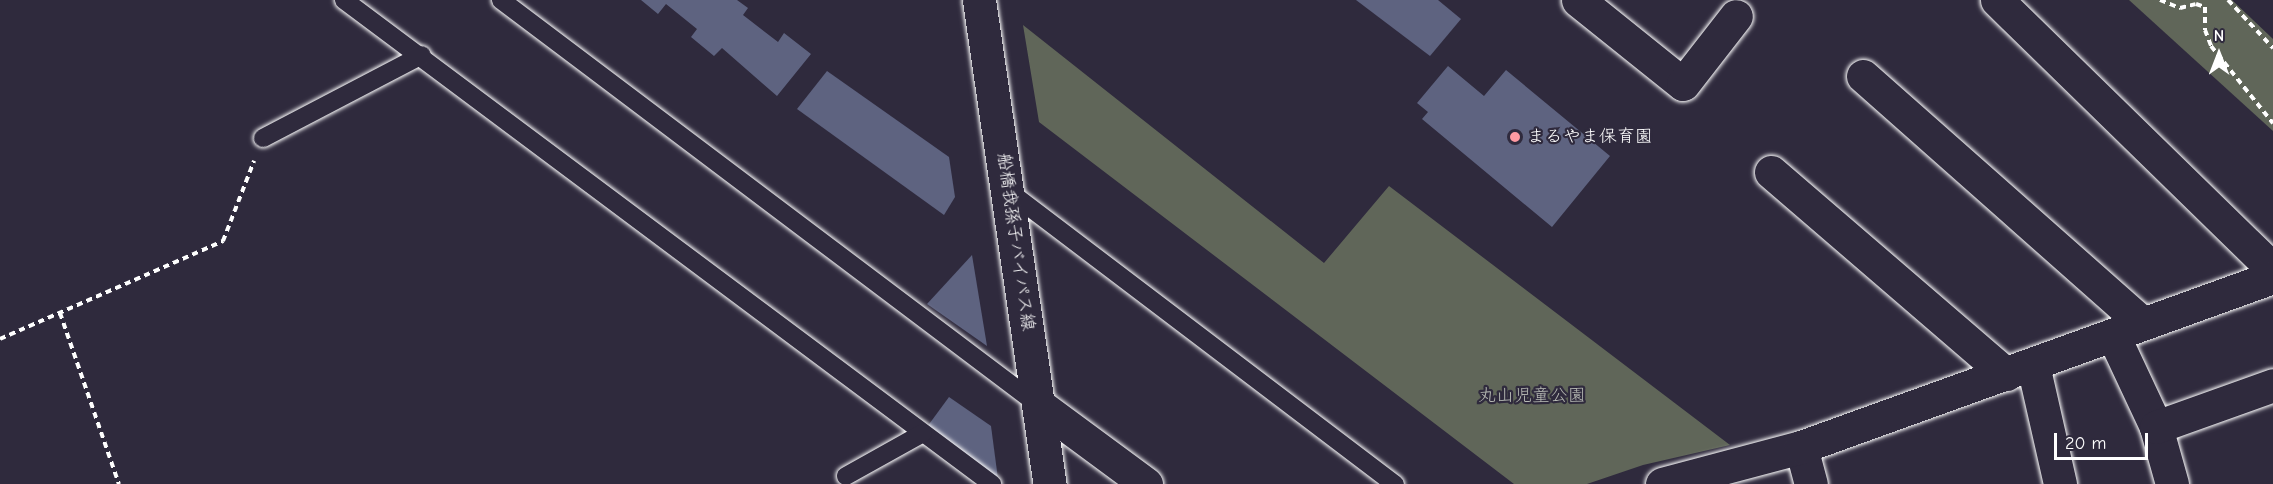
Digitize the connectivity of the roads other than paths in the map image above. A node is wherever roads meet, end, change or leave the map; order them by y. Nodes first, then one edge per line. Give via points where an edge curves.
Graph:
1 (344, 0) edge
2 (501, 0) edge
3 (979, 0) edge
4 (1578, 0) edge
5 (1997, 0) edge
6 (1736, 16) dead end
7 (422, 55) junction
8 (1863, 76) dead end
9 (263, 138) road end
10 (1771, 172) dead end
11 (1007, 190) junction
12 (2273, 269) edge
13 (2273, 277) edge
14 (2128, 329) junction
15 (2019, 369) junction
16 (2273, 385) edge
17 (1039, 405) junction
18 (2156, 427) junction
19 (923, 433) junction
20 (1801, 447) junction
21 (846, 476) dead end
22 (992, 484) edge
23 (1050, 484) edge
24 (1146, 484) edge
25 (1395, 484) edge
26 (1662, 484) edge
27 (1811, 484) edge
28 (2060, 484) edge
29 (2172, 484) edge

1 - 7 lane
2 - 17 lane
3 - 11 street, 船橋我孫子バイパス線
4 - 6 street via 1683,84
5 - 12 street
7 - 9 lane
7 - 19 lane
8 - 14 street
10 - 15 street
11 - 17 street, 船橋我孫子バイパス線
11 - 25 lane
13 - 14 street
14 - 15 street
14 - 18 street
15 - 20 street
15 - 28 street
16 - 18 street
17 - 23 street, 船橋我孫子バイパス線
17 - 24 street
18 - 29 street
19 - 21 lane
19 - 22 lane
20 - 26 street
20 - 27 street

